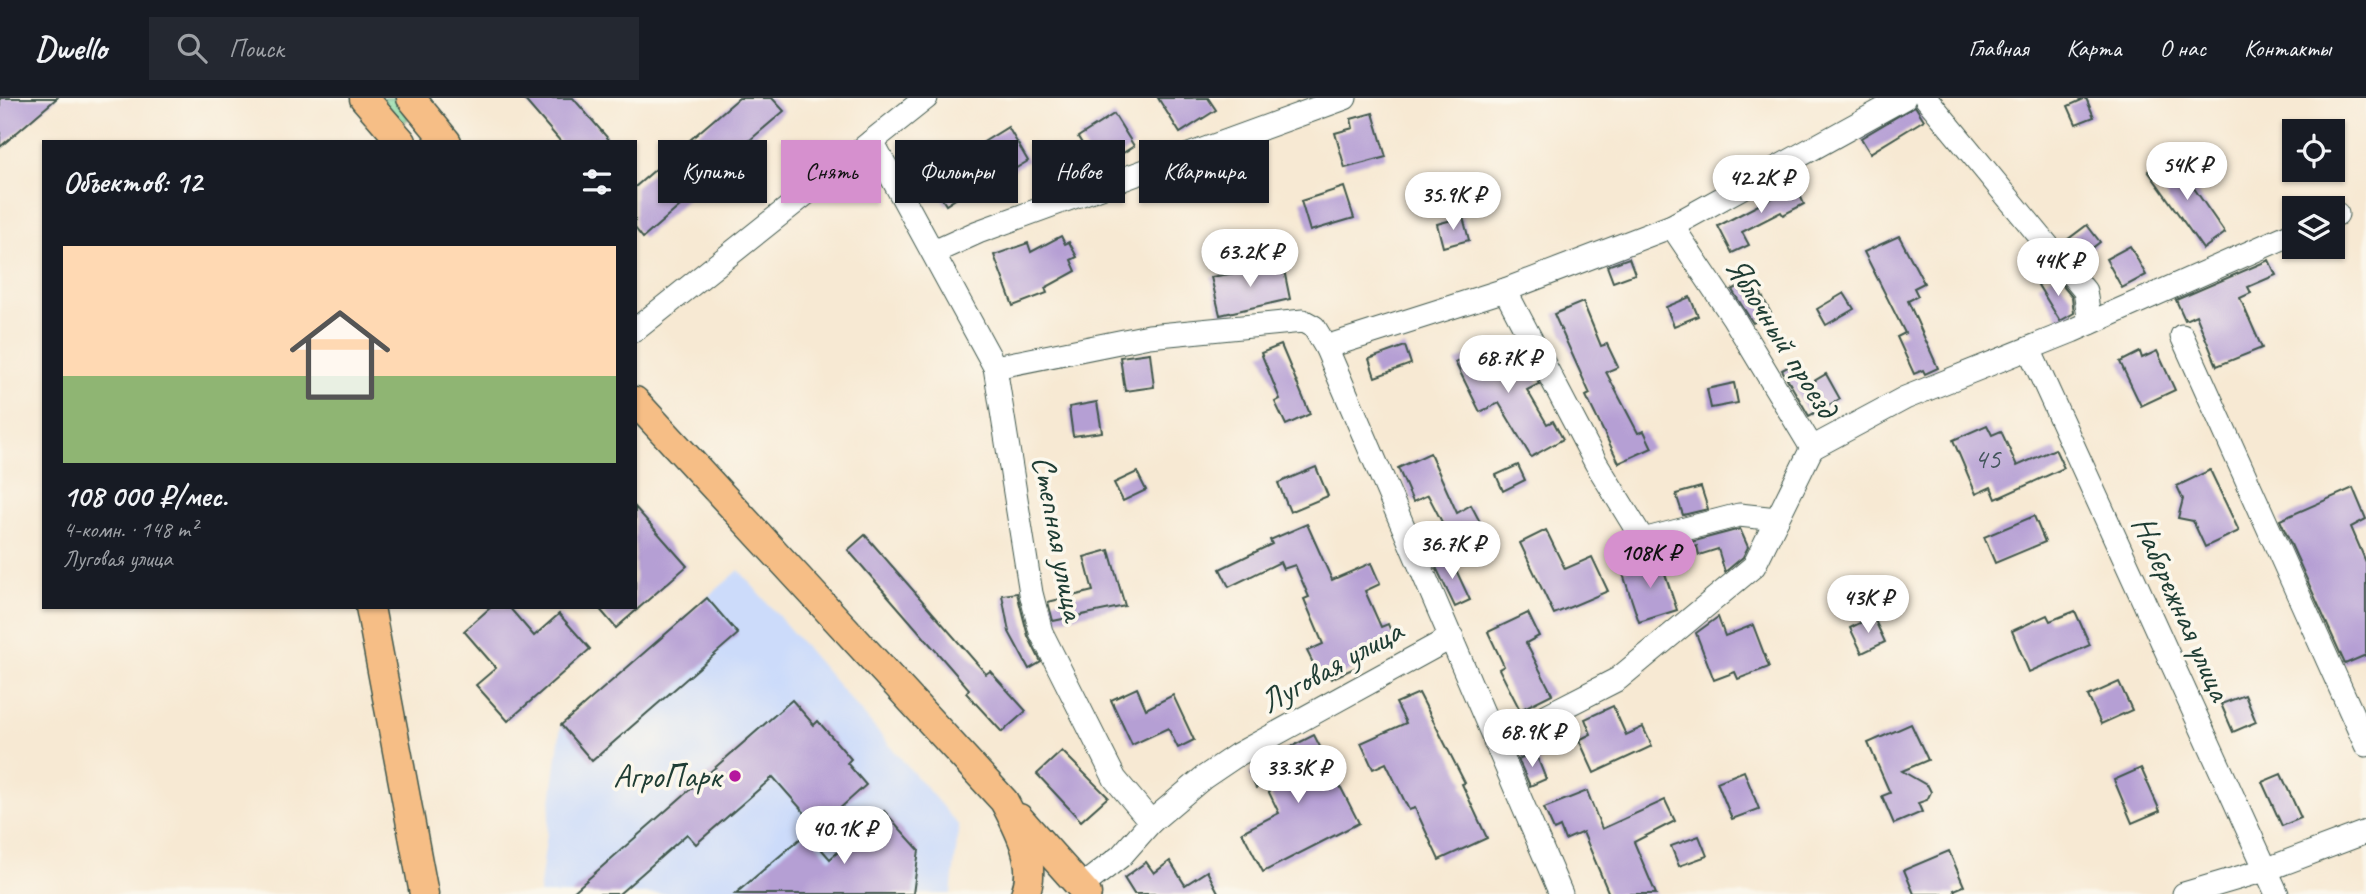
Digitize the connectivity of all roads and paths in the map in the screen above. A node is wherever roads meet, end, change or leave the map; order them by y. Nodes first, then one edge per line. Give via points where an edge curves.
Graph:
1 (364, 98) edge
2 (411, 98) edge
3 (926, 98) edge
4 (1345, 98) edge
5 (1904, 98) edge
6 (1926, 98) edge
7 (429, 119) junction
8 (401, 140) edge
9 (403, 140) edge
10 (445, 140) edge
11 (874, 140) edge
12 (881, 156) edge
13 (795, 203) edge
14 (1672, 226) junction
15 (2282, 238) edge
16 (934, 252) junction
17 (1505, 290) junction
18 (2090, 323) junction
19 (637, 328) edge
20 (2182, 336) dead end
21 (1326, 347) junction
22 (2029, 349) junction
23 (995, 367) junction
24 (637, 391) edge
25 (637, 403) edge
26 (1812, 448) junction
27 (688, 457) junction
28 (1777, 520) junction
29 (370, 609) edge
30 (1452, 637) junction
31 (1495, 741) junction
32 (2366, 745) edge
33 (1004, 801) junction
34 (1151, 822) junction
35 (2366, 832) edge
36 (2265, 870) junction
37 (1085, 890) edge
38 (424, 894) edge
39 (1025, 894) edge
40 (1561, 894) edge
41 (2183, 894) edge
42 (2277, 894) edge

1 - 8 main road
2 - 7 main road
3 - 11 street
4 - 16 street
5 - 14 street
6 - 18 street via 2085,291
7 - 9 main road
7 - 10 main road
12 - 16 street, Степная улица
13 - 19 street
14 - 17 street
14 - 26 street, Яблочный проезд
15 - 18 street
16 - 23 street, Степная улица
17 - 21 street
17 - 28 street via 1596,463 1643,540 1739,514
18 - 22 street
20 - 32 street
21 - 23 street via 1314,327 1303,321 1149,336
21 - 30 street
22 - 26 street via 1905,398
22 - 36 street, Набережная улица
23 - 34 street, Степная улица via 1041,632 1115,779
24 - 27 main road
25 - 27 main road
26 - 28 street
27 - 33 main road
28 - 31 street via 1754,566 1618,678
29 - 38 main road
30 - 31 street
30 - 34 street, Луговая улица via 1237,755
31 - 40 street
33 - 37 main road
33 - 39 main road via 1021,834 1028,861 1030,882
34 - 37 street, Луговая улица
35 - 36 street
36 - 41 street
36 - 42 street, Набережная улица

